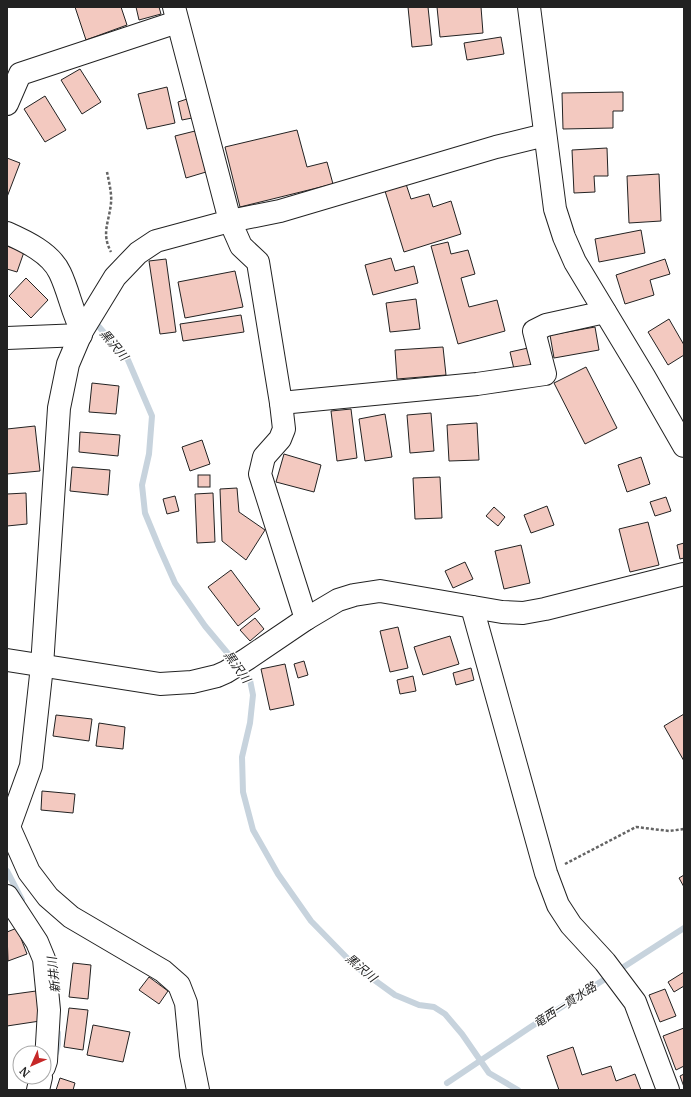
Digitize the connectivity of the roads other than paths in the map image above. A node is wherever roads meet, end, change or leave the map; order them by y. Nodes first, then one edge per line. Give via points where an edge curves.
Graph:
1 (529, 7) edge
2 (176, 14) edge
3 (7, 104) edge
4 (545, 135) junction
5 (230, 221) junction
6 (7, 233) edge
7 (605, 312) junction
8 (81, 333) junction
9 (7, 338) edge
10 (281, 403) junction
11 (684, 446) edge
12 (684, 574) edge
13 (472, 607) junction
14 (306, 619) junction
15 (7, 660) edge
16 (42, 666) junction
17 (8, 828) edge
18 (7, 896) edge
19 (47, 1045) edge
20 (198, 1090) edge
21 (668, 1090) edge

1 - 4 street
2 - 3 street via 20,74
2 - 5 street
4 - 5 street via 280,211
4 - 7 street via 555,209 564,237 575,262
5 - 8 street via 156,241 138,253 115,277
5 - 10 street via 241,246 258,262
6 - 8 street via 28,242 47,256 60,272
7 - 10 street via 546,325 534,331 544,374 478,384
7 - 11 street
8 - 9 street
8 - 16 street via 68,364 59,408
10 - 14 street via 284,429 264,457 260,474
12 - 13 street via 523,613
13 - 14 street via 380,591 338,600
13 - 21 street via 546,873 558,905 571,925 605,962 635,1002
14 - 16 street via 226,672 192,682 160,684
15 - 16 street
16 - 17 street via 31,766
17 - 20 street via 29,872 48,897 71,917 163,971 179,985 186,1003 191,1055
18 - 19 street via 37,942 44,959 49,1010

